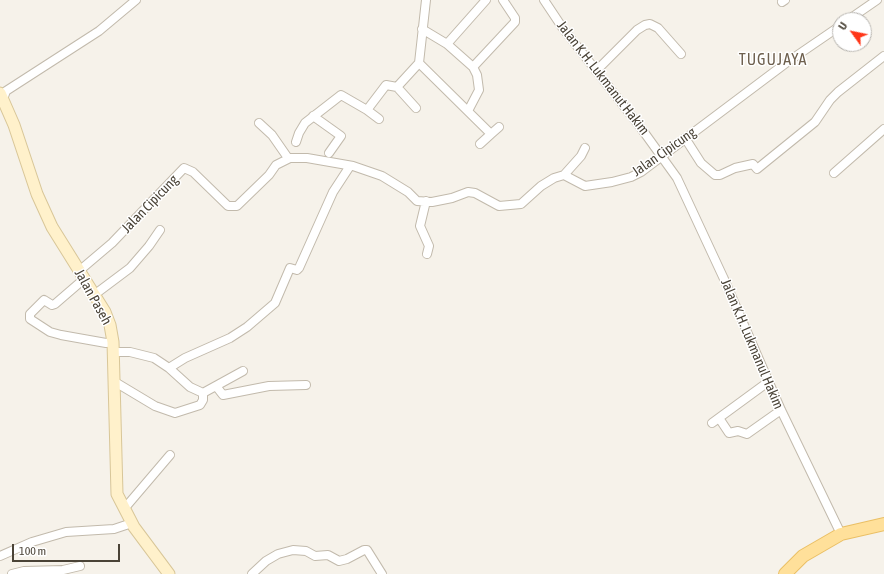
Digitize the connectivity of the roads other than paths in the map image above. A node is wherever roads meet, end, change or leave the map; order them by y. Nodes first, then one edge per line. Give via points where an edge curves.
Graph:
1 (136, 0) edge
2 (426, 0) edge
3 (486, 0) edge
4 (503, 0) edge
5 (544, 0) edge
6 (877, 0) edge
7 (860, 12) edge
8 (422, 30) junction
9 (832, 32) edge
10 (447, 44) junction
11 (681, 54) dead end
12 (884, 56) edge
13 (419, 63) junction
14 (473, 67) junction
15 (596, 72) junction
16 (397, 87) junction
17 (2, 95) edge
18 (416, 108) dead end
19 (367, 110) junction
20 (468, 111) junction
21 (314, 116) junction
22 (379, 119) dead end
23 (259, 124) dead end
24 (499, 127) dead end
25 (884, 130) edge
26 (491, 134) junction
27 (684, 138) junction
28 (296, 142) dead end
29 (480, 144) dead end
30 (585, 148) dead end
31 (329, 153) dead end
32 (662, 156) junction
33 (292, 158) junction
34 (350, 166) junction
35 (834, 173) dead end
36 (564, 175) junction
37 (426, 201) junction
38 (160, 230) dead end
39 (427, 254) dead end
40 (82, 275) junction
41 (94, 295) junction
42 (113, 347) junction
43 (169, 368) junction
44 (243, 371) dead end
45 (114, 382) junction
46 (768, 382) junction
47 (306, 385) dead end
48 (216, 386) junction
49 (202, 393) junction
50 (781, 410) junction
51 (170, 456) dead end
52 (124, 509) junction
53 (132, 523) junction
54 (884, 524) edge
55 (841, 534) junction
56 (0, 556) edge
57 (80, 566) dead end
58 (25, 573) edge
59 (12, 574) edge
60 (169, 574) edge
61 (252, 574) edge
62 (382, 574) edge
63 (785, 574) edge

1 - 17 street via 99,31
2 - 8 street
3 - 10 street
4 - 14 street via 515,22
5 - 15 street, Jalan K.H. Lukmanut Hakim
6 - 7 street
8 - 10 street
8 - 13 street
9 - 27 street, Jalan Cipicung
10 - 14 street
11 - 15 street via 658,28 650,24 637,30
12 - 27 street via 838,92 815,122 757,170 753,164 715,175 700,163
13 - 16 street
13 - 20 street
14 - 20 street via 479,90
15 - 32 street, Jalan K.H. Lukmanut Hakim
16 - 18 street
16 - 19 street via 386,85
17 - 40 street, Jalan Paseh via 37,194 52,227
19 - 21 street via 341,95
19 - 22 street
20 - 26 street
21 - 28 street via 302,127
21 - 31 street via 340,136
23 - 33 street
24 - 26 street
25 - 35 street
26 - 29 street
27 - 32 street, Jalan Cipicung
30 - 36 street
32 - 36 street, Jalan Cipicung via 641,172 612,182 585,186
32 - 46 street, Jalan K.H. Lukmanul Hakim via 681,186
33 - 34 street via 307,158
33 - 40 street, Jalan Cipicung via 276,165 237,206 228,206 193,172 184,168
34 - 37 street via 382,176 417,200
34 - 43 street via 333,192 298,269 290,268 274,303 230,338 184,358
36 - 37 street via 541,186 521,204 499,206 476,193 468,192 452,198
37 - 39 street via 420,226 429,246
38 - 41 street via 130,268
40 - 41 street, Jalan Paseh
40 - 42 street via 55,304 44,300 30,314 30,319 50,332 106,343
41 - 42 street, Jalan Paseh via 110,325
42 - 43 street via 154,358
42 - 45 street, Jalan Paseh
43 - 49 street via 190,387
44 - 48 street
45 - 49 street via 155,406 176,413 200,405 203,400
45 - 52 street, Jalan Paseh via 115,476 117,494
46 - 50 street, Jalan K.H. Lukmanul Hakim
46 - 50 street via 716,421 729,433 739,431 747,434
47 - 48 street via 268,386 223,395
48 - 49 street
50 - 55 street, Jalan K.H. Lukmanul Hakim
51 - 52 street
52 - 53 street, Jalan Paseh
53 - 56 street via 114,529 66,532 32,542
53 - 60 street, Jalan Paseh
54 - 55 main road
55 - 63 main road via 803,556
57 - 58 street
58 - 59 street
61 - 62 street via 266,561 293,550 306,551 316,556 328,555 339,561 367,550

